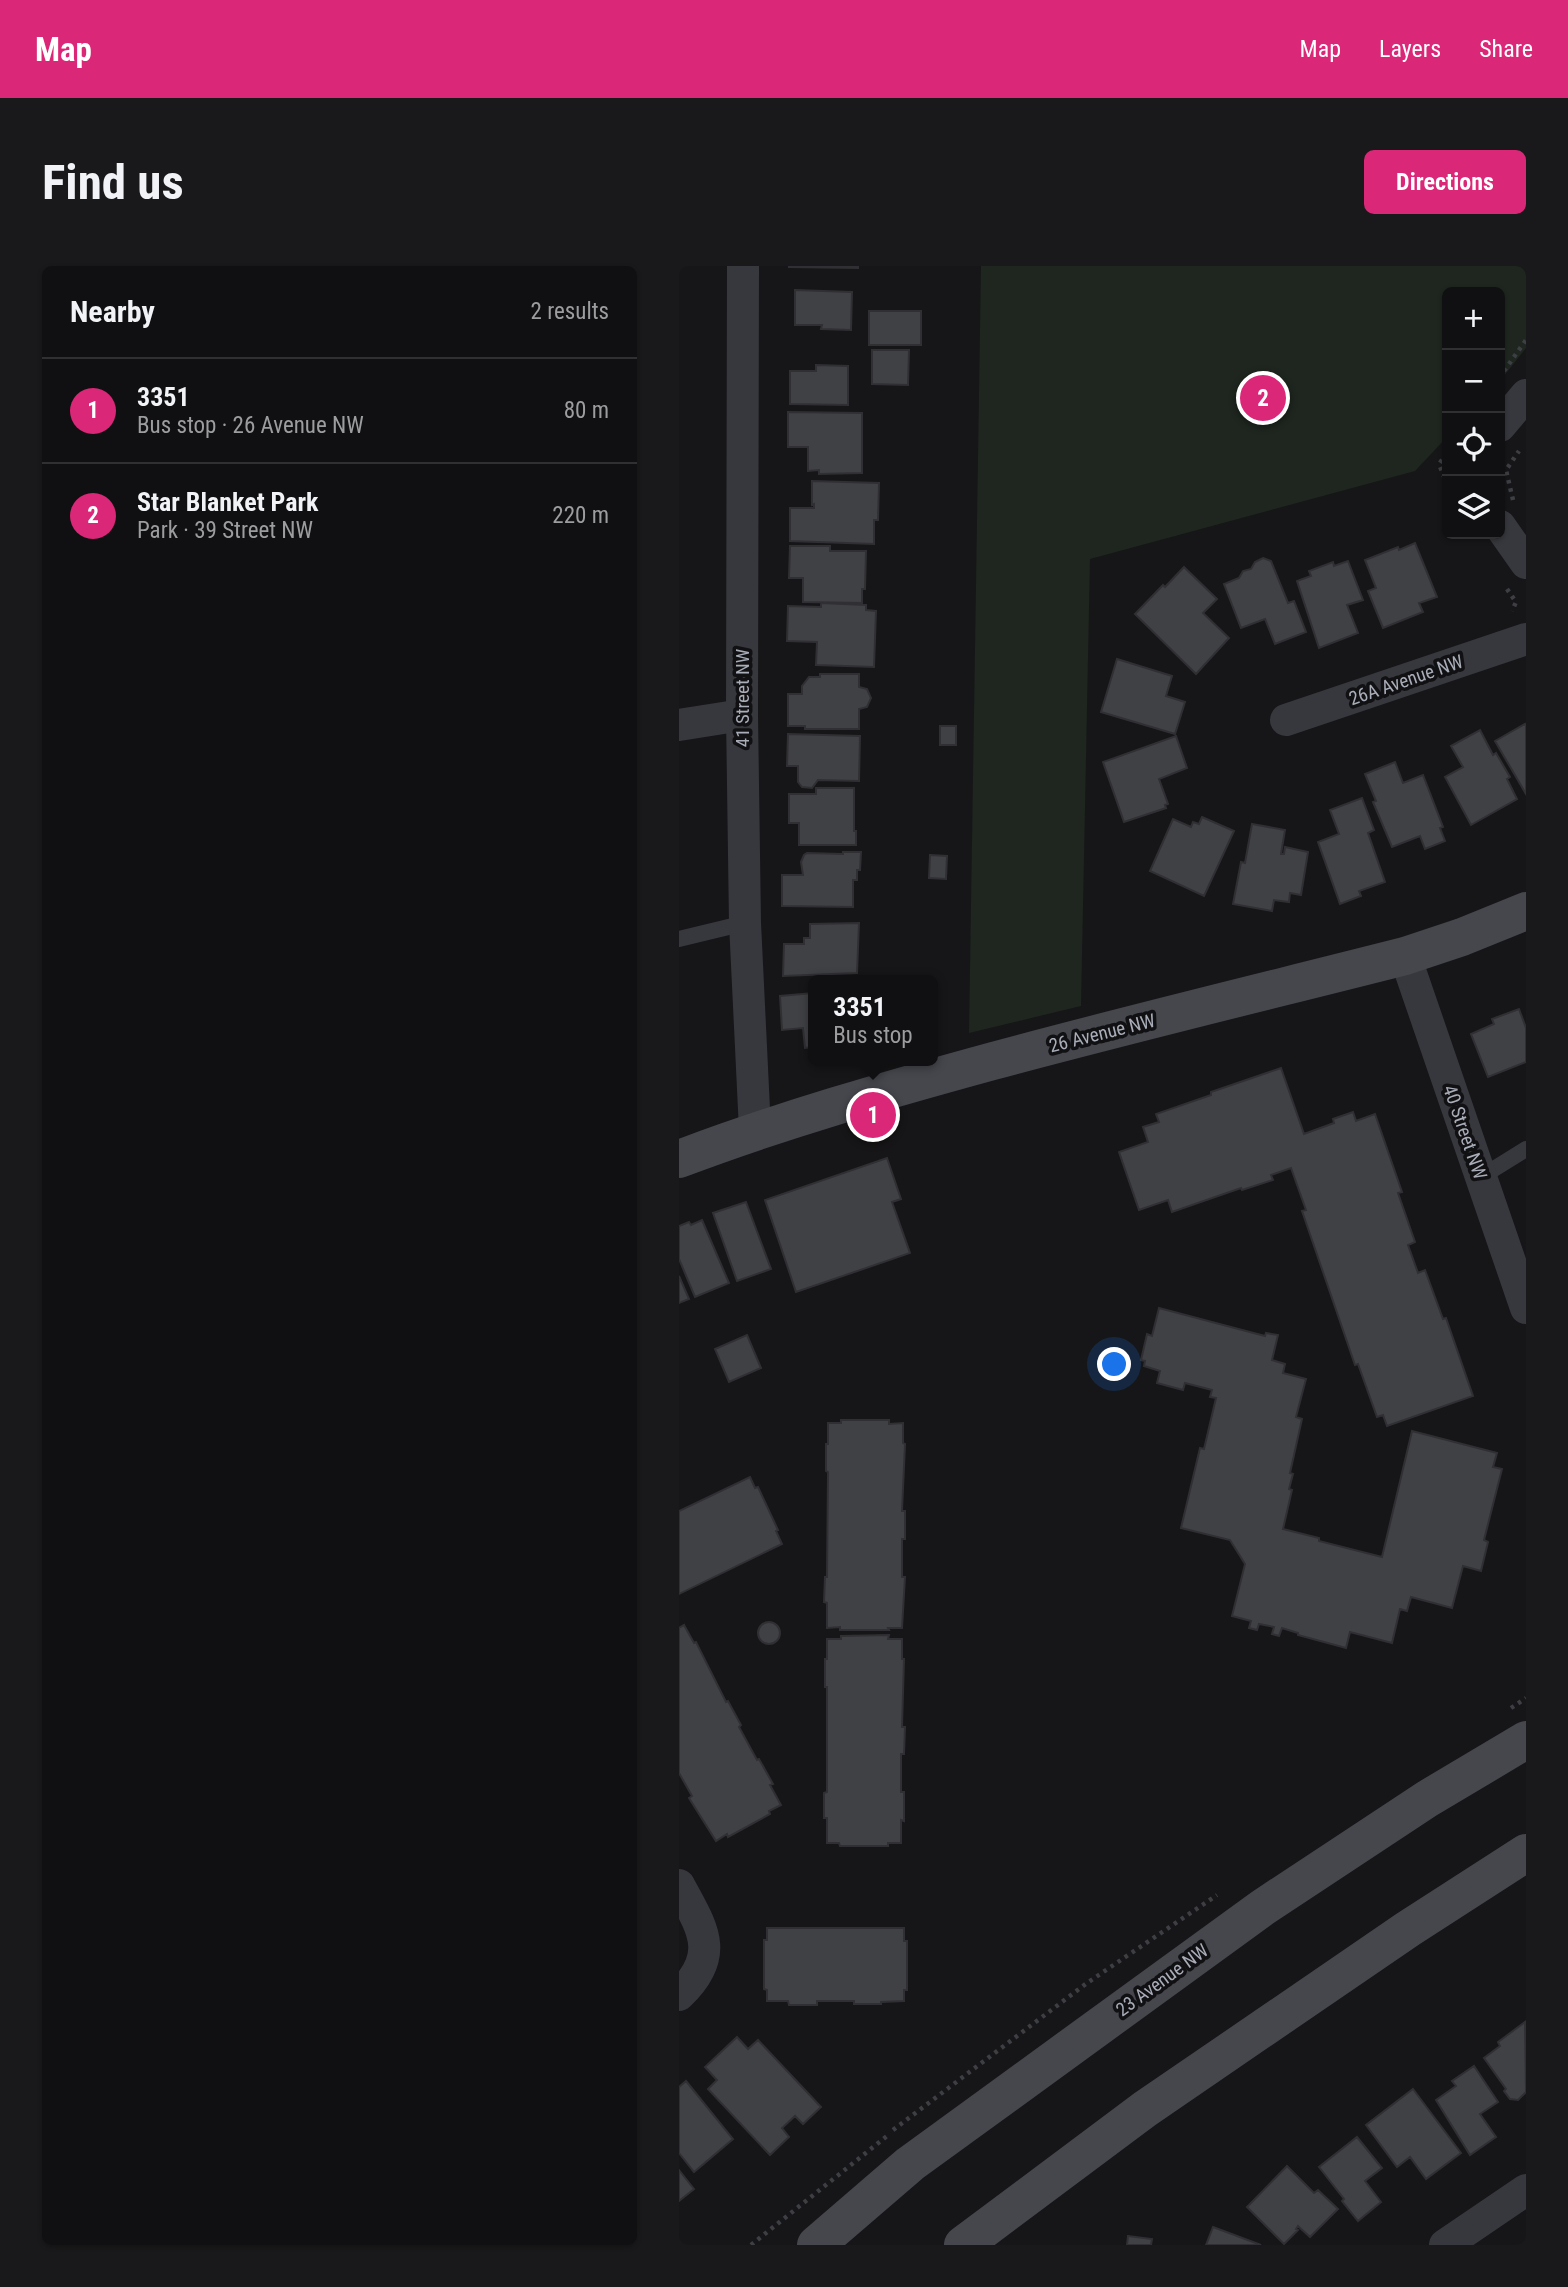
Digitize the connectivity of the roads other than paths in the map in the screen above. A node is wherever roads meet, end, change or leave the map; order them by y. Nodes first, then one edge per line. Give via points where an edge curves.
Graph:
1 (743, 266) edge
2 (1526, 395) edge
3 (1509, 438) edge
4 (1507, 518) edge
5 (1526, 563) edge
6 (1526, 639) edge
7 (742, 715) junction
8 (1286, 720) dead end
9 (679, 724) edge
10 (1526, 911) edge
11 (745, 923) junction
12 (679, 939) edge
13 (1405, 956) junction
14 (755, 1130) junction
15 (1526, 1149) edge
16 (679, 1159) edge
17 (1481, 1177) junction
18 (1526, 1308) edge
19 (1526, 1740) edge
20 (1526, 1853) edge
21 (679, 1885) edge
22 (679, 1995) edge
23 (910, 2164) junction
24 (1526, 2190) edge
25 (816, 2245) edge
26 (839, 2245) edge
27 (963, 2245) edge
28 (1445, 2245) edge

1 - 7 street, 41 Street NW
2 - 3 street
4 - 5 street
6 - 8 street, 26A Avenue NW
7 - 9 street
7 - 11 street, 41 Street NW
10 - 13 main road, 26 Avenue NW
11 - 12 lane
11 - 14 street, 41 Street NW
13 - 14 main road, 26 Avenue NW via 1052,1045
13 - 17 street, 40 Street NW
14 - 16 main road, 26 Avenue NW
15 - 17 lane
17 - 18 street, 40 Street NW
19 - 23 main road, 23 Avenue NW via 1262,1908
20 - 27 main road via 1145,2109
21 - 22 street via 702,1928 705,1947 694,1978
23 - 25 main road, 23 Avenue NW
23 - 26 main road
24 - 28 street

